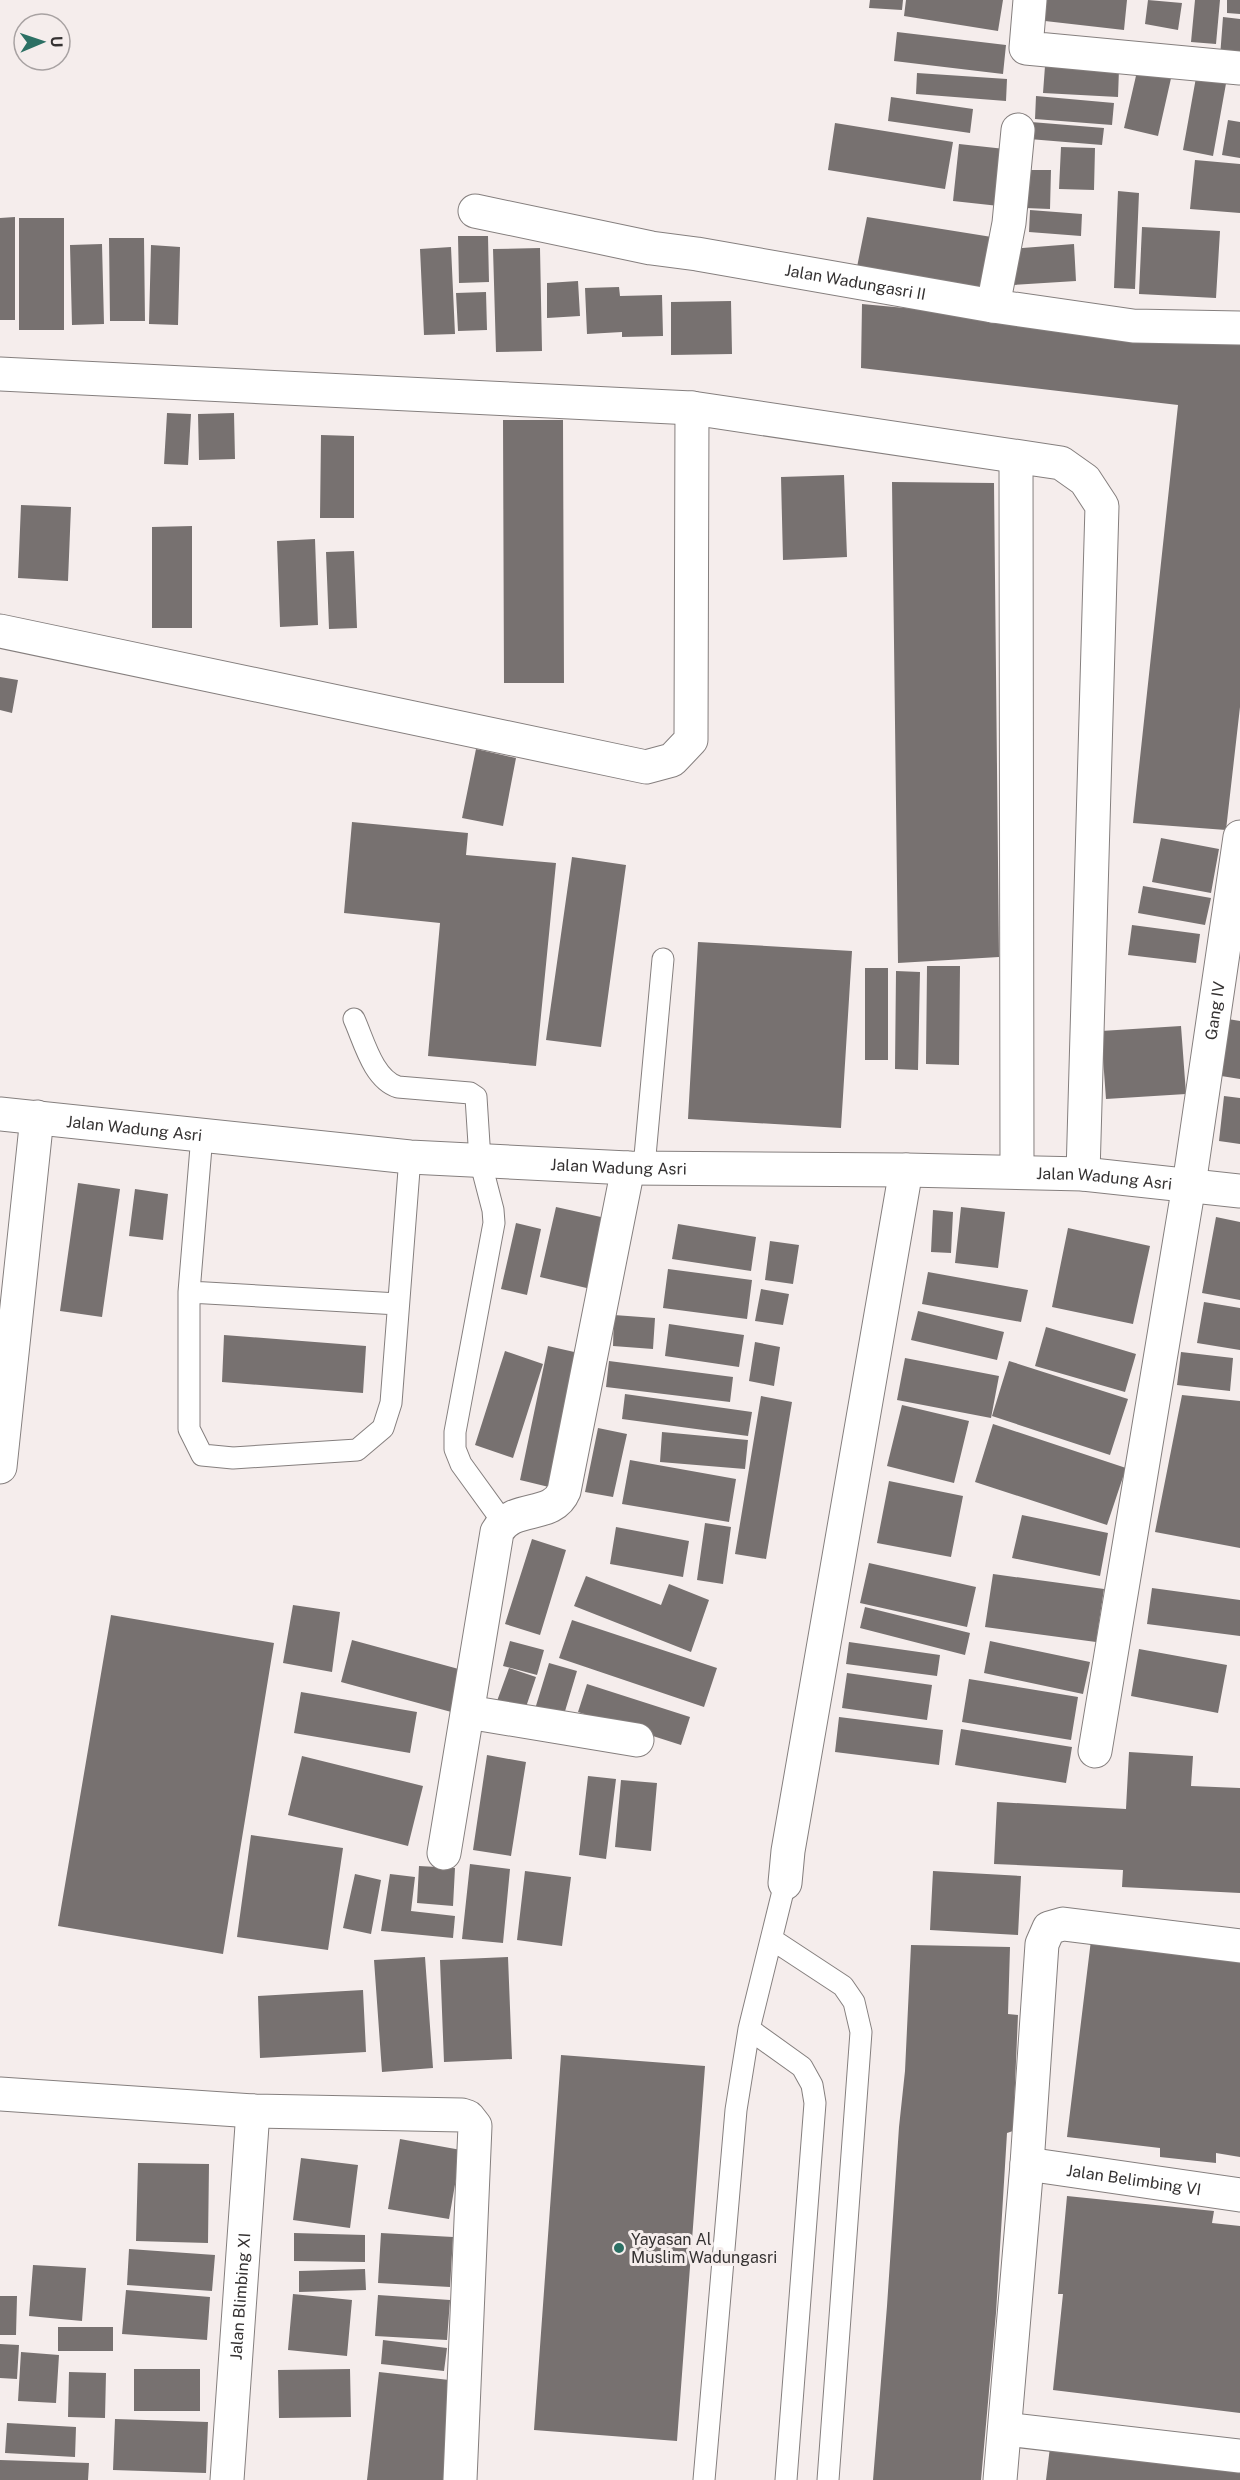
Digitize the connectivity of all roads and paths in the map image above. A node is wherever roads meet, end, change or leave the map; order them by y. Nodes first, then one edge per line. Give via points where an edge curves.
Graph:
1 (1030, 0) edge
2 (1240, 68) edge
3 (1018, 130) dead end
4 (475, 211) dead end
5 (993, 306) junction
6 (1240, 328) edge
7 (0, 374) edge
8 (692, 408) junction
9 (1016, 458) junction
10 (0, 631) edge
11 (1240, 837) edge
12 (663, 959) dead end
13 (354, 1019) dead end
14 (0, 1114) edge
15 (37, 1117) junction
16 (202, 1135) junction
17 (410, 1156) junction
18 (480, 1160) junction
19 (636, 1167) junction
20 (906, 1170) junction
21 (1017, 1172) junction
22 (1083, 1174) junction
23 (1190, 1185) junction
24 (1240, 1191) edge
25 (189, 1292) junction
26 (398, 1304) junction
27 (0, 1467) edge
28 (504, 1522) junction
29 (468, 1712) junction
30 (636, 1740) dead end
31 (1095, 1751) dead end
32 (444, 1853) dead end
33 (785, 1883) joint
34 (772, 1940) junction
35 (1240, 1946) edge
36 (749, 2029) junction
37 (0, 2094) edge
38 (253, 2110) junction
39 (1027, 2164) junction
40 (1240, 2195) edge
41 (1005, 2429) junction
42 (1240, 2456) edge
43 (227, 2480) edge
44 (460, 2480) edge
45 (704, 2480) edge
46 (786, 2480) edge
47 (828, 2480) edge
48 (1000, 2480) edge

1 - 2 street via 1026,48
3 - 5 street via 1009,223
4 - 5 street, Jalan Wadungasri II via 651,248
5 - 6 street, Jalan Wadungasri II via 1133,326
7 - 8 street
8 - 9 street
8 - 10 street via 691,740 672,760 646,767
9 - 21 street
9 - 22 street via 1061,463 1085,480 1102,506
11 - 23 street, Gang IV
12 - 19 lane
13 - 18 lane via 379,1074 390,1084 474,1095
14 - 15 street, Jalan Wadung Asri
15 - 16 street, Jalan Wadung Asri
15 - 27 street
16 - 17 street, Jalan Wadung Asri
16 - 25 lane
17 - 18 street, Jalan Wadung Asri
17 - 26 lane
18 - 19 street, Jalan Wadung Asri
18 - 28 lane via 494,1223 455,1449 461,1464
19 - 20 street, Jalan Wadung Asri
19 - 28 street via 564,1491 551,1506
20 - 21 street, Jalan Wadung Asri
20 - 33 street
21 - 22 street, Jalan Wadung Asri
22 - 23 street, Jalan Wadung Asri
23 - 24 street, Jalan Wadung Asri
23 - 31 street, Gang IV
25 - 26 lane
25 - 26 lane via 189,1429 202,1455 233,1458 357,1450 383,1428 391,1402
28 - 29 street via 496,1532
29 - 30 street
29 - 32 street
33 - 34 lane
34 - 36 lane
34 - 47 lane via 843,1986 854,2002 861,2032
35 - 39 street via 1063,1924 1049,1928 1042,1944
36 - 45 lane via 736,2110
36 - 46 lane via 802,2067 812,2085 815,2103
37 - 38 street
38 - 43 street, Jalan Blimbing XI
38 - 44 street via 462,2115 473,2122
39 - 40 street, Jalan Belimbing VI
39 - 41 street
41 - 42 street
41 - 48 street

